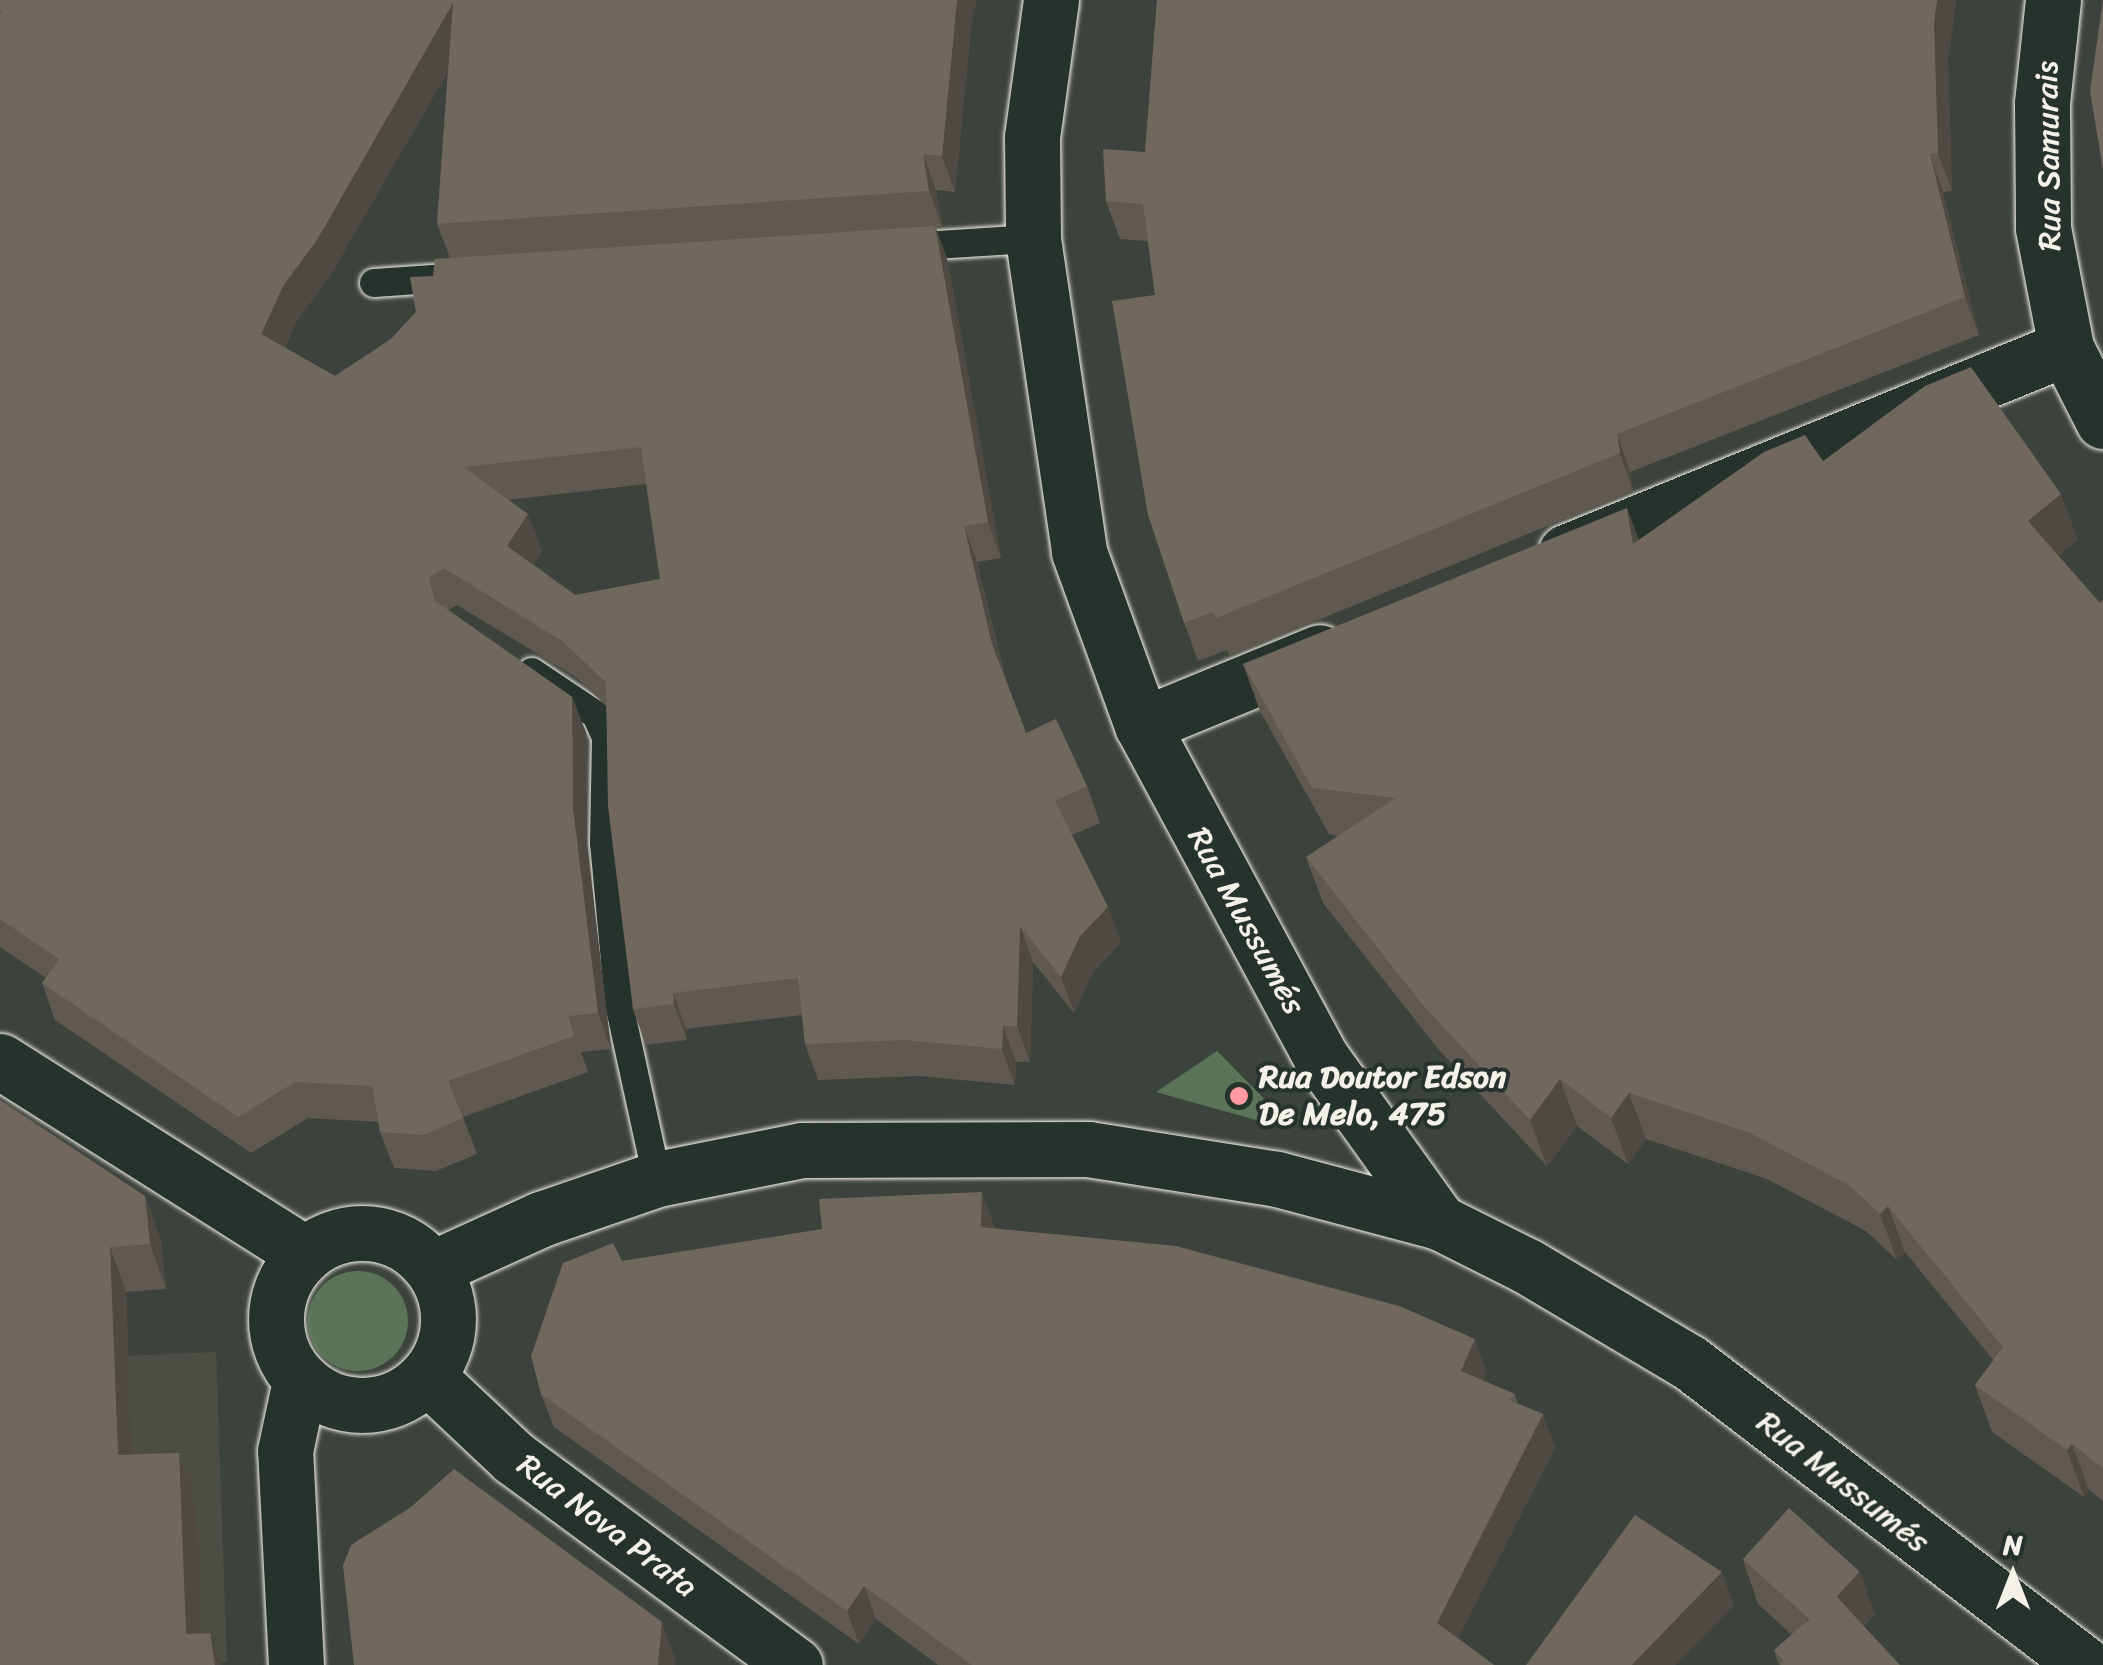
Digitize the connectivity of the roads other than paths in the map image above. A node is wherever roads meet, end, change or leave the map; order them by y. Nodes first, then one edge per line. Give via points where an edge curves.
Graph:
1 (1051, 0) edge
2 (2054, 0) edge
3 (1033, 239) junction
4 (878, 249) edge
5 (471, 276) edge
6 (374, 283) dead end
7 (2066, 348) junction
8 (2103, 422) edge
9 (1521, 570) edge
10 (1377, 629) edge
11 (504, 656) edge
12 (1142, 725) junction
13 (0, 1061) edge
14 (658, 1179) junction
15 (1439, 1222) junction
16 (305, 1254) junction
17 (433, 1268) junction
18 (428, 1377) junction
19 (300, 1380) junction
20 (2015, 1616) junction
21 (296, 1665) edge
22 (795, 1665) edge
23 (2052, 1665) edge
24 (2085, 1665) edge

1 - 3 street, Rua Mussumés via 1032,137
2 - 7 street, Rua Samurais via 2042,103 2043,228
3 - 4 lane
3 - 12 street, Rua Mussumés via 1079,552
5 - 6 lane
7 - 8 street, Rua Samurais
7 - 9 street
10 - 12 street
11 - 14 lane via 566,692 596,716 606,737 604,843 620,1004
12 - 15 street, Rua Mussumés via 1322,1059
13 - 16 street
14 - 15 street via 802,1150 1088,1149 1277,1179
14 - 17 street via 540,1219
15 - 20 street, Rua Mussumés via 1688,1362
16 - 17 street via 330,1239 372,1234 412,1248
16 - 19 street via 276,1302 275,1331
17 - 18 street via 450,1324
18 - 19 street via 379,1404 350,1406 323,1398
18 - 22 street, Rua Nova Prata via 514,1458
19 - 21 street via 285,1451
20 - 23 street
20 - 24 street, Rua Mussumés

